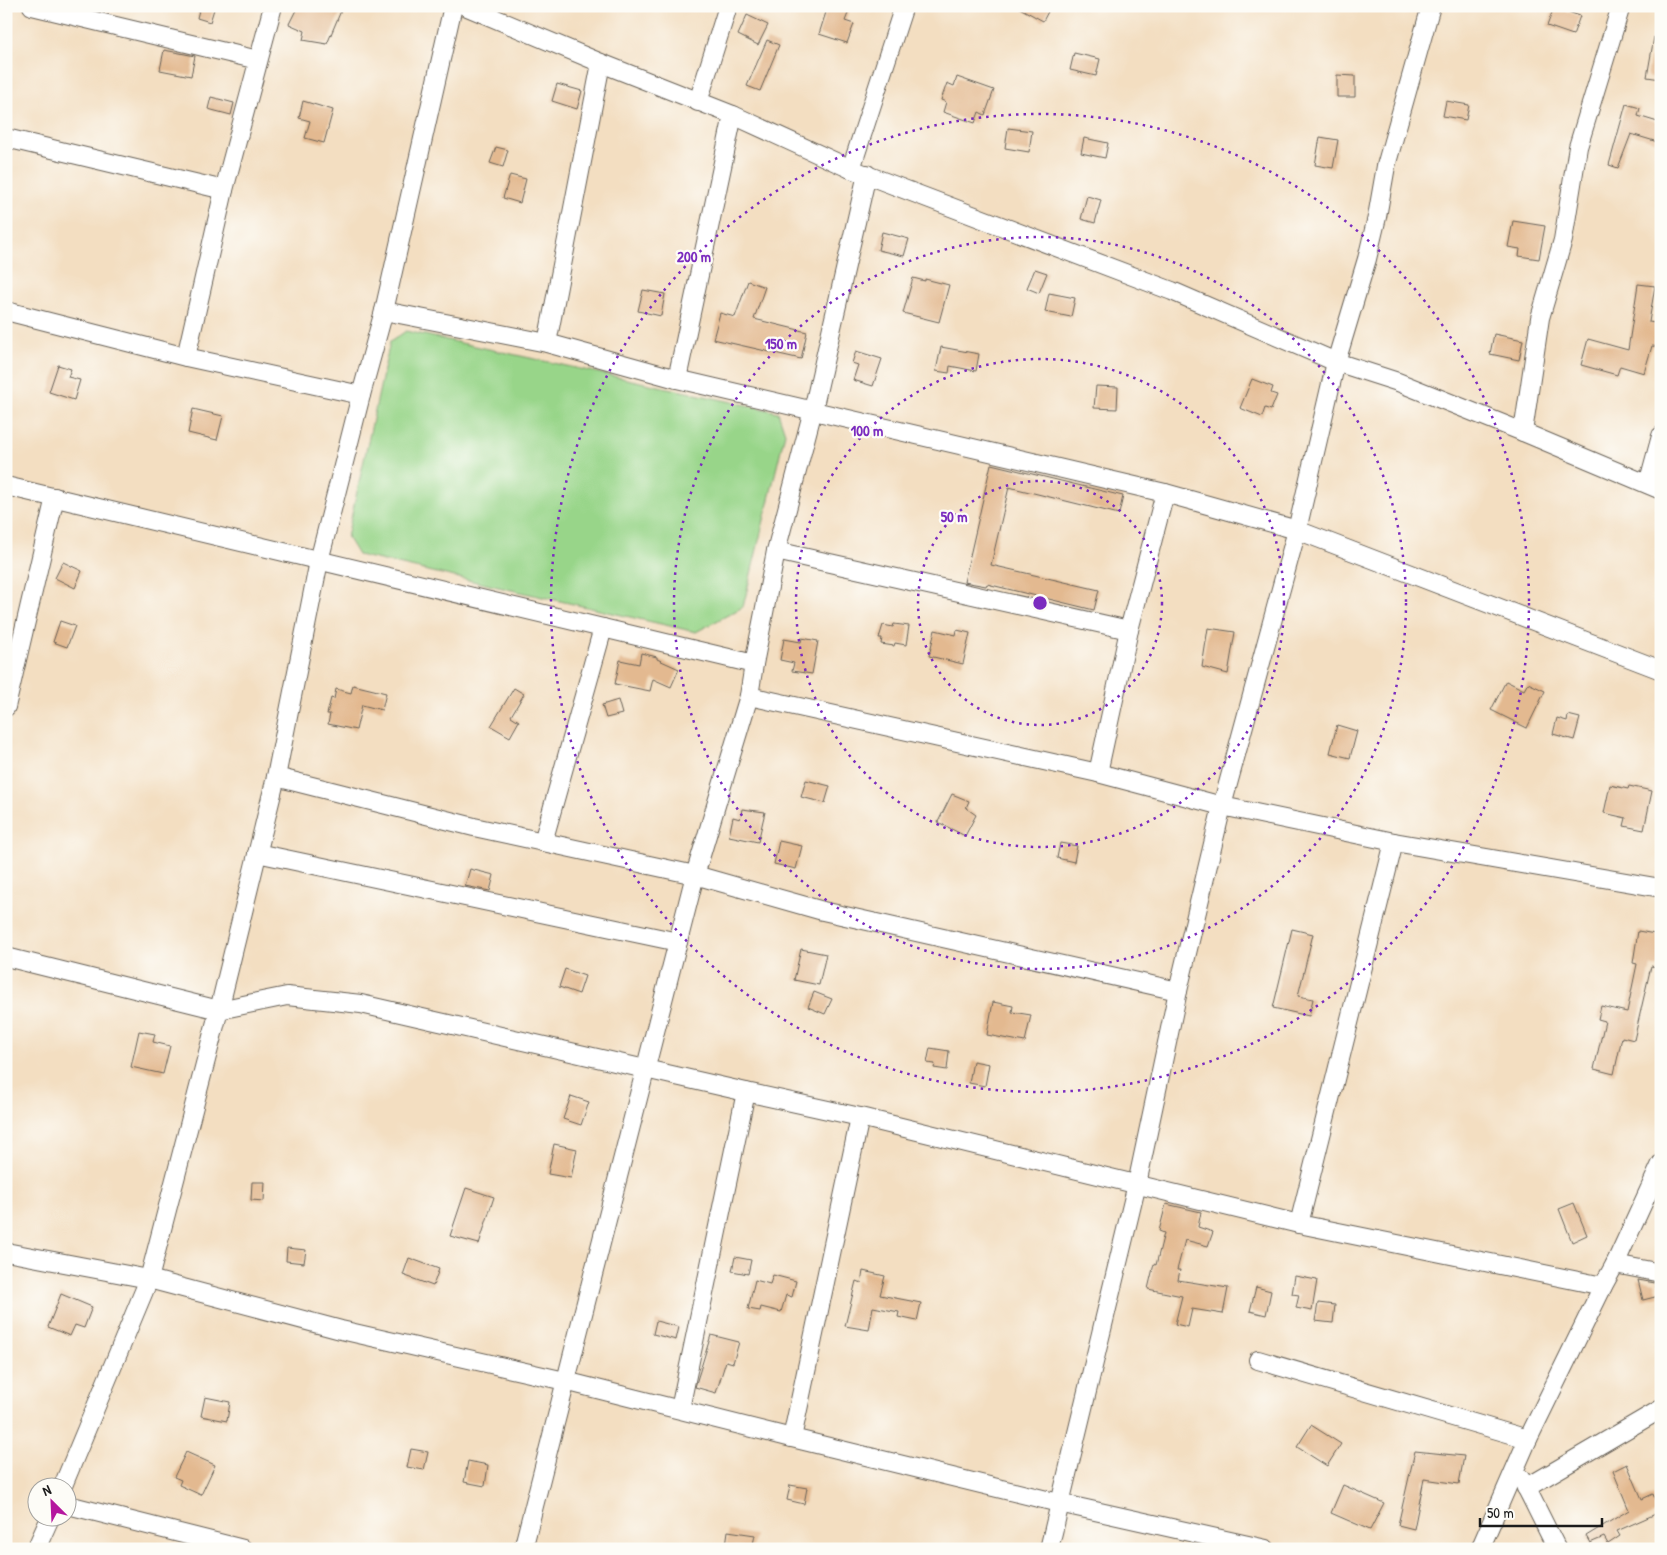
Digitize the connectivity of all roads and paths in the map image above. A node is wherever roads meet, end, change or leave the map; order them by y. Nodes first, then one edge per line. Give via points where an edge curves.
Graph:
1 (32, 6) edge
2 (273, 6) edge
3 (453, 6) edge
4 (728, 6) edge
5 (904, 6) edge
6 (1431, 6) edge
7 (1621, 6) edge
8 (477, 8) edge
9 (258, 60) junction
10 (601, 63) junction
11 (698, 102) junction
12 (733, 115) junction
13 (6, 138) edge
14 (859, 171) junction
15 (224, 190) junction
16 (6, 311) edge
17 (384, 311) junction
18 (547, 343) junction
19 (186, 357) junction
20 (1336, 362) junction
21 (677, 379) junction
22 (361, 395) junction
23 (813, 410) junction
24 (1523, 432) junction
25 (1661, 436) edge
26 (6, 486) edge
27 (1654, 487) edge
28 (1165, 493) junction
29 (55, 497) junction
30 (1296, 530) junction
31 (776, 551) junction
32 (319, 561) junction
33 (603, 628) junction
34 (1129, 630) junction
35 (12, 656) edge
36 (754, 664) junction
37 (1661, 670) edge
38 (750, 696) junction
39 (6, 707) edge
40 (1098, 774) junction
41 (276, 778) junction
42 (1222, 806) junction
43 (544, 842) junction
44 (1394, 842) junction
45 (257, 853) junction
46 (695, 875) junction
47 (1661, 888) edge
48 (678, 942) junction
49 (6, 957) edge
50 (1178, 991) junction
51 (219, 1010) junction
52 (646, 1069) junction
53 (746, 1092) junction
54 (860, 1117) junction
55 (1661, 1164) edge
56 (1137, 1184) junction
57 (1299, 1224) junction
58 (6, 1252) edge
59 (1615, 1264) junction
60 (1661, 1273) edge
61 (148, 1279) junction
62 (1603, 1286) junction
63 (1258, 1360) dead end
64 (565, 1381) junction
65 (680, 1409) junction
66 (1661, 1409) edge
67 (792, 1438) junction
68 (1528, 1439) junction
69 (1516, 1467) junction
70 (66, 1478) edge
71 (1526, 1488) junction
72 (1059, 1503) junction
73 (78, 1508) edge
74 (45, 1528) edge
75 (36, 1549) edge
76 (243, 1549) edge
77 (523, 1549) edge
78 (1049, 1549) edge
79 (1266, 1549) edge
80 (1480, 1549) edge
81 (1557, 1549) edge

1 - 9 street
2 - 9 street
3 - 17 street
4 - 11 street
5 - 14 street
6 - 20 street via 1386,166 1367,260
7 - 24 street via 1578,147 1563,240 1540,318
8 - 10 street
9 - 15 street
10 - 11 street
10 - 18 street
11 - 12 street
12 - 14 street
12 - 21 street
13 - 15 street
14 - 20 street via 1172,291
14 - 23 street
15 - 19 street
16 - 19 street
17 - 18 street
17 - 22 street
18 - 21 street
19 - 22 street
20 - 24 street via 1398,382
20 - 30 street
21 - 23 street
22 - 32 street
23 - 28 street
23 - 31 street
24 - 27 street
25 - 27 street
26 - 29 street
28 - 30 street
28 - 34 street
29 - 32 street
29 - 35 street
30 - 37 street
30 - 42 street
31 - 34 street
31 - 36 street
32 - 33 street
32 - 41 street
33 - 36 street
33 - 43 street
34 - 40 street
35 - 39 street
36 - 38 street
38 - 40 street
38 - 46 street
40 - 42 street
41 - 43 street
41 - 45 street
42 - 44 street
42 - 50 street
43 - 46 street
44 - 47 street
44 - 57 street
45 - 48 street
45 - 51 street
46 - 48 street
46 - 50 street via 823,911
48 - 52 street
49 - 51 street
50 - 56 street
51 - 52 street via 286,996 361,1004
51 - 61 street
52 - 53 street
52 - 64 street
53 - 54 street
53 - 65 street
54 - 56 street
54 - 67 street
55 - 59 street
56 - 57 street
56 - 72 street
57 - 62 street
58 - 61 street
59 - 60 street
59 - 62 street
61 - 64 street via 341,1330
61 - 70 street
62 - 68 street
63 - 68 street
64 - 65 street
64 - 77 street
65 - 67 street
66 - 71 street
67 - 72 street
68 - 69 street
69 - 71 street
69 - 80 street
71 - 81 street
72 - 78 street
72 - 79 street
73 - 76 street
74 - 75 street

